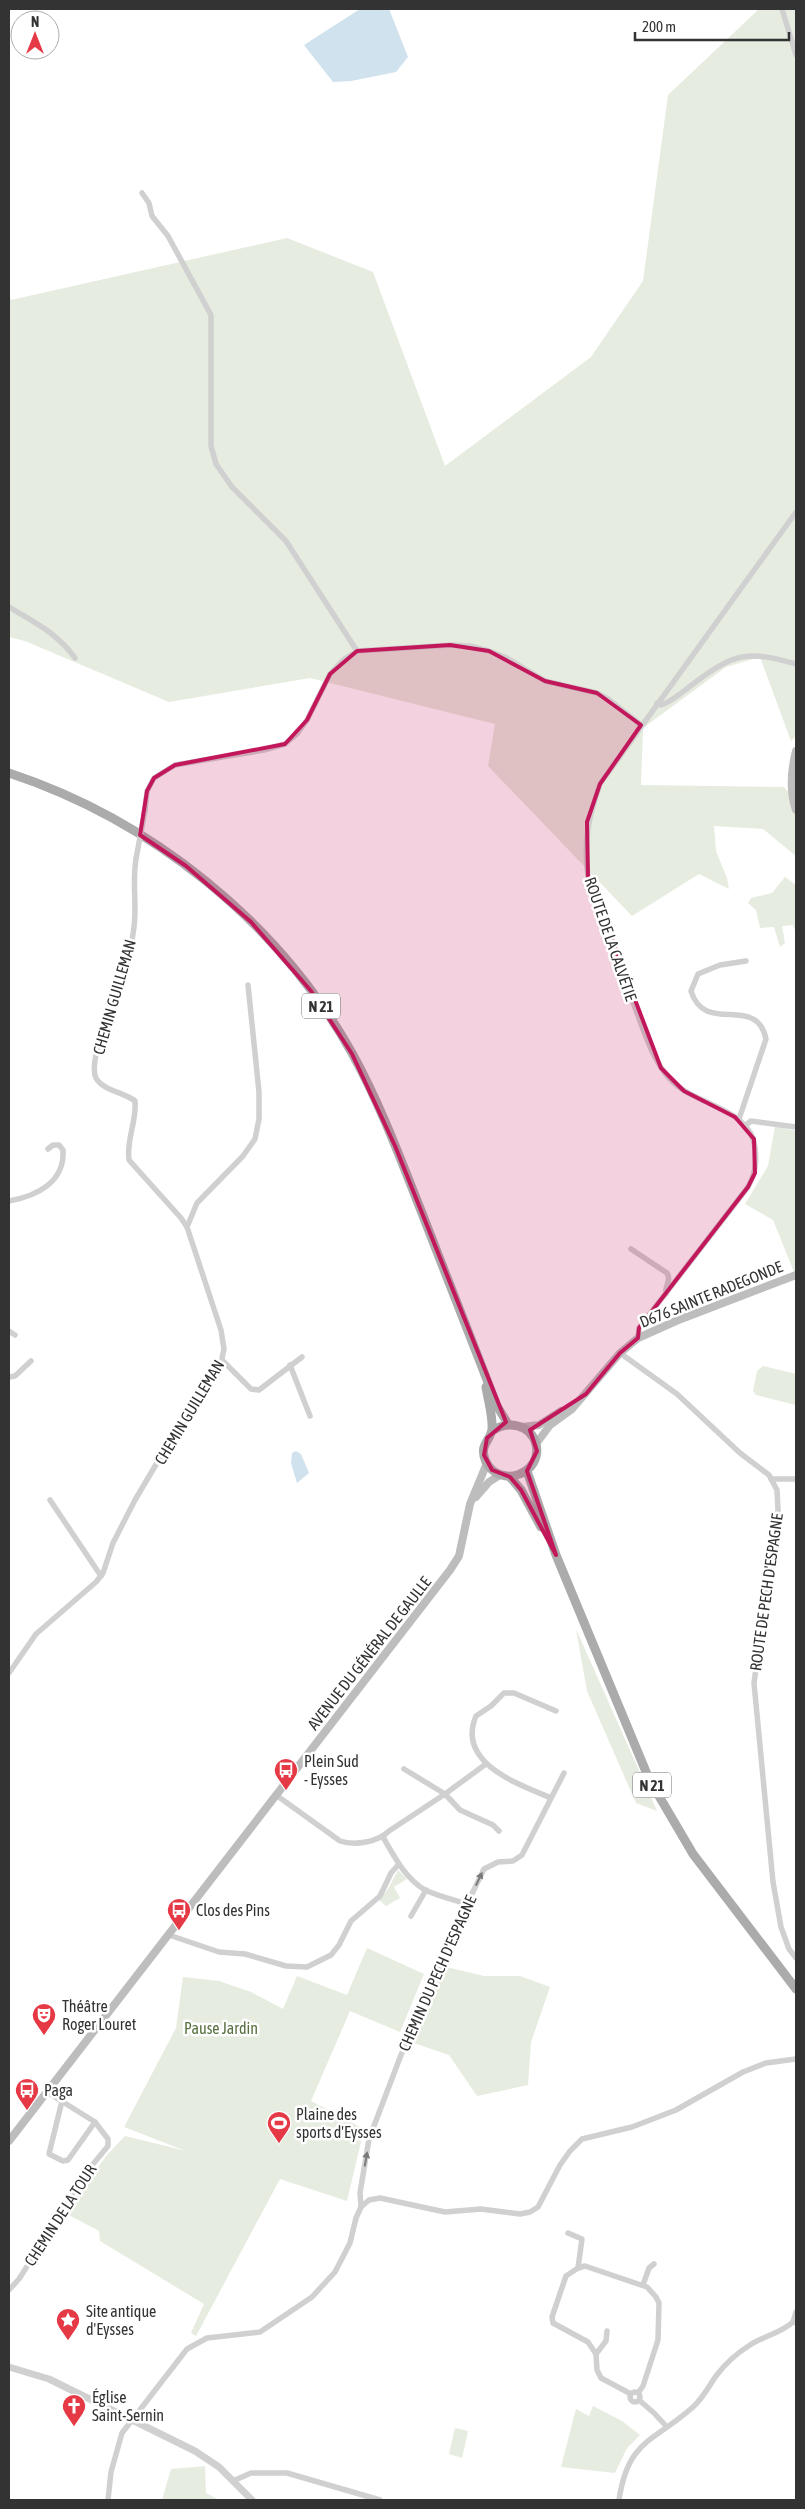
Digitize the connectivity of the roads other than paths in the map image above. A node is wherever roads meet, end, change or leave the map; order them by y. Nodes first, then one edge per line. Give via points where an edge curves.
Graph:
1 (782, 9) edge
2 (796, 55) edge
3 (142, 193) dead end
4 (796, 512) edge
5 (9, 607) edge
6 (357, 652) junction
7 (76, 658) dead end
8 (796, 664) edge
9 (657, 703) junction
10 (641, 725) junction
11 (796, 751) edge
12 (9, 773) edge
13 (796, 810) edge
14 (746, 961) dead end
15 (248, 985) dead end
16 (739, 1119) junction
17 (746, 1125) junction
18 (796, 1128) edge
19 (48, 1149) dead end
20 (9, 1202) edge
21 (187, 1227) junction
22 (630, 1249) dead end
23 (796, 1274) edge
24 (666, 1294) junction
25 (9, 1331) edge
26 (15, 1335) dead end
27 (638, 1338) junction
28 (620, 1353) junction
29 (302, 1357) dead end
30 (222, 1360) junction
31 (31, 1361) dead end
32 (290, 1365) junction
33 (482, 1368) junction
34 (9, 1377) edge
35 (586, 1394) junction
36 (310, 1416) dead end
37 (508, 1424) junction
38 (522, 1427) junction
39 (492, 1431) junction
40 (536, 1444) junction
41 (487, 1463) junction
42 (527, 1471) junction
43 (500, 1475) junction
44 (510, 1477) junction
45 (796, 1479) edge
46 (771, 1480) junction
47 (50, 1500) dead end
48 (470, 1504) junction
49 (556, 1555) junction
50 (101, 1576) junction
51 (9, 1673) edge
52 (556, 1712) dead end
53 (486, 1764) junction
54 (404, 1769) dead end
55 (564, 1773) dead end
56 (431, 1786) junction
57 (445, 1794) junction
58 (276, 1795) junction
59 (551, 1798) junction
60 (432, 1802) junction
61 (499, 1831) dead end
62 (383, 1837) junction
63 (399, 1864) junction
64 (426, 1890) junction
65 (467, 1904) junction
66 (411, 1916) dead end
67 (169, 1935) junction
68 (796, 1958) edge
69 (796, 1988) edge
70 (796, 2059) edge
71 (47, 2092) junction
72 (62, 2101) junction
73 (95, 2122) junction
74 (9, 2141) edge
75 (361, 2207) junction
76 (568, 2233) dead end
77 (654, 2264) dead end
78 (578, 2268) junction
79 (644, 2285) junction
80 (9, 2290) edge
81 (796, 2312) edge
82 (795, 2322) edge
83 (607, 2331) dead end
84 (596, 2354) junction
85 (9, 2368) edge
86 (631, 2394) junction
87 (638, 2397) junction
88 (131, 2420) junction
89 (666, 2426) junction
90 (233, 2482) junction
91 (108, 2500) edge
92 (252, 2500) edge
93 (380, 2500) edge
94 (619, 2500) edge

1 - 2 street
3 - 6 street via 152,216 168,236 211,315 211,446 216,464 232,487 286,542
4 - 9 street, ROUTE DE LA CALVÉTIE
5 - 7 street via 52,632
6 - 10 street via 450,645 489,650 545,681 598,693
6 - 21 street, CHEMIN GUILLEMAN, bridge via 343,660 330,674 307,720 285,744 175,765 154,778 147,791 133,884 134,927 120,988 94,1068 96,1078 103,1086 135,1101 127,1151 129,1160
8 - 9 street via 766,655 742,656 711,671 670,702
9 - 10 street, ROUTE DE LA CALVÉTIE
10 - 16 street, ROUTE DE LA CALVÉTIE via 600,784 588,822 585,855 588,876 651,1051 661,1068 684,1091
11 - 13 main road via 791,770
12 - 33 main road, N 21 via 85,804 154,844 219,892 281,954 334,1025 366,1082 395,1146
14 - 16 street via 720,965 698,974 691,991 700,1008 711,1014 747,1015 764,1032 766,1040
15 - 21 street via 259,1092 255,1139 243,1156 197,1203
16 - 17 street, ROUTE DE LA CALVÉTIE
17 - 18 street via 751,1121
17 - 24 street, ROUTE DE LA CALVÉTIE via 754,1139 755,1173 748,1187
19 - 20 street via 59,1145 63,1150 63,1164 56,1180 31,1195
21 - 30 street, CHEMIN GUILLEMAN via 221,1330
22 - 24 street via 668,1274
23 - 27 main road, D676 SAINTE RADEGONDE
24 - 27 street, ROUTE DE LA CALVÉTIE via 639,1328
25 - 26 street
27 - 28 main road, D676 SAINTE RADEGONDE
28 - 35 main road, D676 SAINTE RADEGONDE
28 - 46 street via 677,1394
29 - 32 street
30 - 32 street via 252,1389 259,1390
30 - 50 street, CHEMIN GUILLEMAN via 190,1407 124,1521
31 - 34 street via 16,1376
32 - 36 street
33 - 37 main road, N 21
33 - 39 main road, N 21
35 - 38 main road via 539,1425
35 - 40 main road via 550,1426
37 - 38 main road
37 - 39 main road
38 - 40 main road
39 - 41 main road via 484,1446
40 - 42 main road via 535,1459
41 - 43 main road
41 - 48 main road, AVENUE DU GÉNÉRAL DE GAULLE
42 - 44 main road
42 - 49 main road, N 21
43 - 44 main road
43 - 48 main road via 489,1482
44 - 49 main road, N 21 via 521,1490
45 - 46 street
46 - 68 street, ROUTE DE PECH D'ESPAGNE via 777,1490 778,1510 754,1683 781,1928
47 - 50 street
48 - 58 main road, AVENUE DU GÉNÉRAL DE GAULLE via 459,1556
49 - 69 main road, N 21 via 649,1780 693,1854
50 - 51 street, CHEMIN GUILLEMAN via 36,1634
52 - 53 street via 514,1693 504,1692 491,1706 478,1713 473,1723 472,1740
53 - 57 street
53 - 59 street
54 - 56 street
55 - 59 street, CHEMIN DU PECH D'ESPAGNE
56 - 57 street
56 - 60 street
57 - 60 street
57 - 61 street via 460,1810
58 - 62 street via 340,1842
58 - 67 main road, AVENUE DU GÉNÉRAL DE GAULLE
65 -> 59 street, CHEMIN DU PECH D'ESPAGNE via 484,1869 498,1862 513,1861 522,1855
60 - 62 street
62 - 63 street
63 - 64 street
63 - 67 street via 380,1896 351,1921 331,1955 307,1967 286,1966 246,1954 219,1952
64 - 65 street
64 - 66 street
75 -> 65 street, CHEMIN DU PECH D'ESPAGNE via 360,2193 370,2139 401,2055
67 - 71 main road, AVENUE DU GÉNÉRAL DE GAULLE
70 - 75 street via 766,2063 742,2072 676,2110 632,2127 582,2139 570,2151 538,2207 530,2212 520,2214 481,2209 445,2212 380,2198 369,2200
71 - 72 street
71 - 74 main road, AVENUE DU GÉNÉRAL DE GAULLE
72 - 73 street
72 - 73 street via 49,2154 68,2160
73 - 80 street, CHEMIN DE LA TOUR via 108,2139 108,2146 89,2169
75 - 88 street, CHEMIN DU PECH D'ESPAGNE via 346,2254 321,2289 260,2332 207,2338 187,2349
76 - 78 street via 582,2239
77 - 79 street via 649,2268
78 - 79 street via 585,2266
78 - 84 street via 566,2276 552,2317 553,2323 583,2338
79 - 87 street via 659,2303 659,2324 653,2355
81 - 82 street
82 - 89 street via 750,2345 730,2360 693,2407
83 - 84 street via 606,2341
84 - 86 street via 601,2378
85 - 88 street via 49,2379
86 - 87 street
86 - 87 street via 631,2401
87 - 89 street
88 - 90 street via 211,2460
88 - 91 street, CHEMIN DU PECH D'ESPAGNE via 114,2456
89 - 94 street via 633,2454 626,2467
90 - 92 street
90 - 93 street via 251,2473 287,2473

